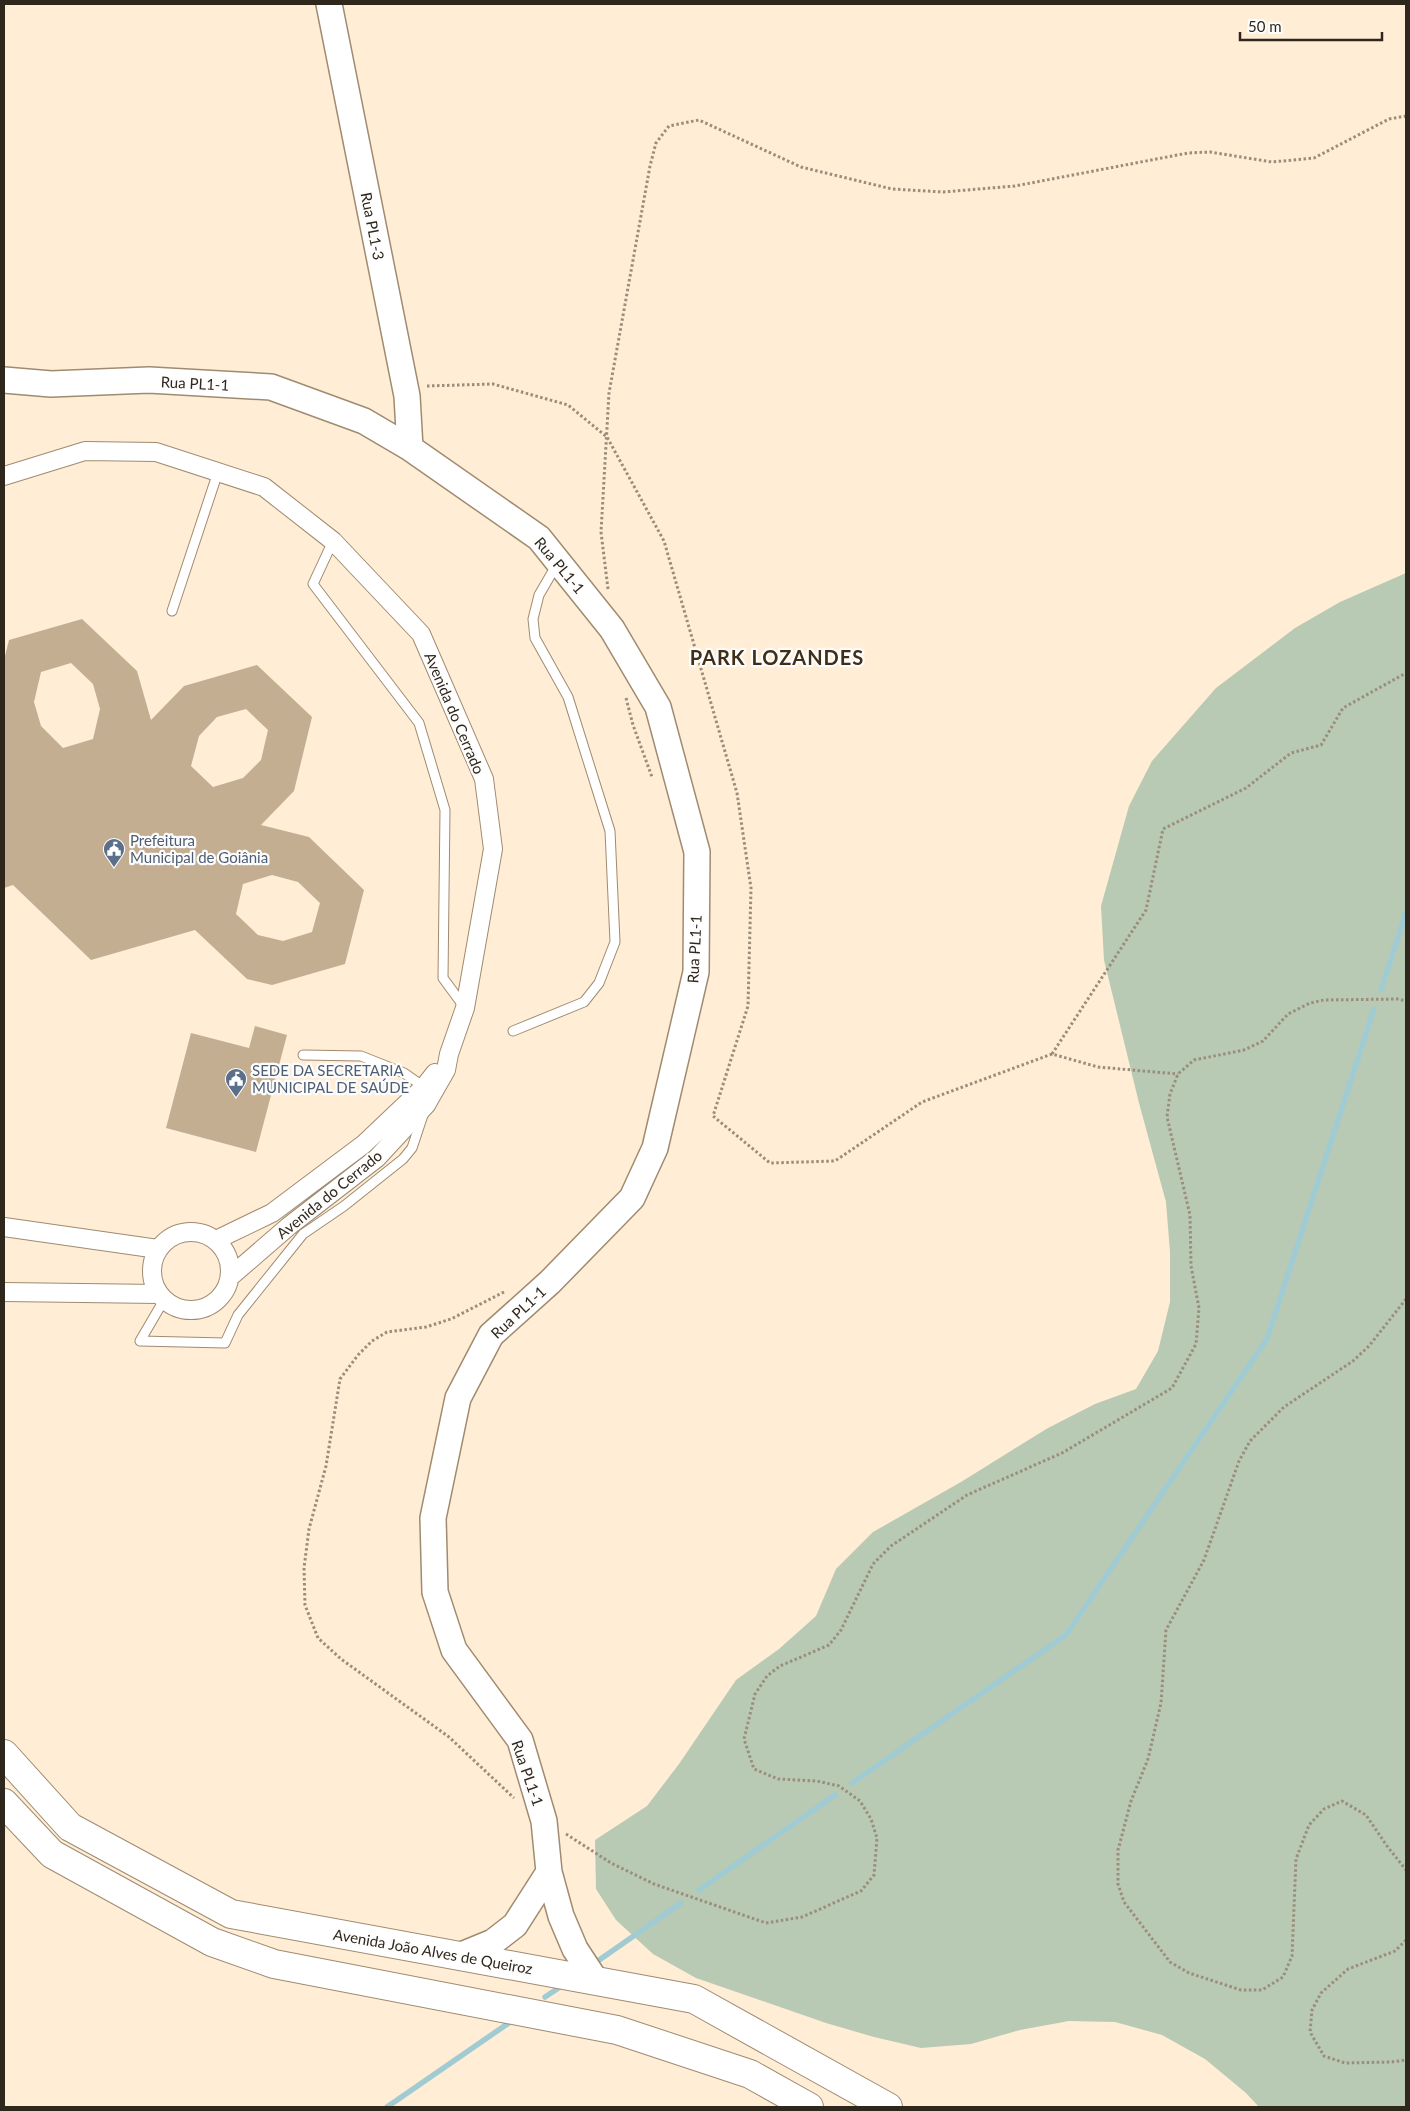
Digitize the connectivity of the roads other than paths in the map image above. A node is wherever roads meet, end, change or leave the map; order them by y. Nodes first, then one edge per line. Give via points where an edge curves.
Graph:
1 (329, 4) edge
2 (4, 380) edge
3 (410, 448) junction
4 (218, 472) junction
5 (4, 476) edge
6 (333, 541) junction
7 (558, 562) junction
8 (172, 611) dead end
9 (465, 1008) junction
10 (513, 1031) dead end
11 (449, 1054) junction
12 (304, 1055) dead end
13 (424, 1087) junction
14 (426, 1105) junction
15 (285, 1222) junction
16 (4, 1227) edge
17 (216, 1240) junction
18 (158, 1249) junction
19 (230, 1277) junction
20 (4, 1292) edge
21 (162, 1297) junction
22 (4, 1754) edge
23 (4, 1803) edge
24 (549, 1872) junction
25 (459, 1956) junction
26 (596, 1981) junction
27 (809, 2107) edge
28 (888, 2107) edge

1 - 3 street, Rua PL1-3 via 405,388
2 - 3 street, Rua PL1-1 via 51,384 149,380 271,387 364,420
3 - 7 street, Rua PL1-1 via 539,538
4 - 5 street, Avenida do Cerrado via 156,452 85,451
4 - 6 street, Avenida do Cerrado via 264,487
4 - 8 lane
6 - 9 street, Avenida do Cerrado via 421,634 484,779 493,849
6 - 9 lane via 313,584 419,723 445,810 443,978
7 - 10 lane via 539,595 532,619 535,638 568,697 610,831 615,942 599,983 584,1002
7 - 24 street, Rua PL1-1 via 612,629 658,706 697,852 696,972 655,1148 632,1198 550,1282 491,1335 458,1398 433,1518 435,1592 454,1650 520,1740 544,1821
9 - 11 street, Avenida do Cerrado
11 - 13 street, Avenida do Cerrado
11 - 14 street, Avenida do Cerrado via 446,1070
12 - 13 lane via 361,1056 404,1073
13 - 14 lane
13 - 15 street, Avenida do Cerrado
14 - 15 street, Avenida do Cerrado via 377,1158
15 - 17 street, Avenida do Cerrado
15 - 19 street, Avenida do Cerrado
15 - 21 lane via 226,1344 140,1341
16 - 18 street
17 - 18 street via 192,1231 179,1233
17 - 19 street via 229,1263
18 - 21 street via 152,1272 153,1283
19 - 21 street via 225,1290 203,1308 176,1307
20 - 21 street
22 - 25 main road, Avenida João Alves de Queiroz via 70,1827 231,1914
23 - 27 main road via 52,1854 212,1942 274,1964 617,2030 750,2074
24 - 25 street via 515,1924 493,1942
24 - 26 street, Rua PL1-1 via 575,1950
25 - 26 main road, Avenida João Alves de Queiroz
26 - 28 main road, Avenida João Alves de Queiroz via 694,1999

